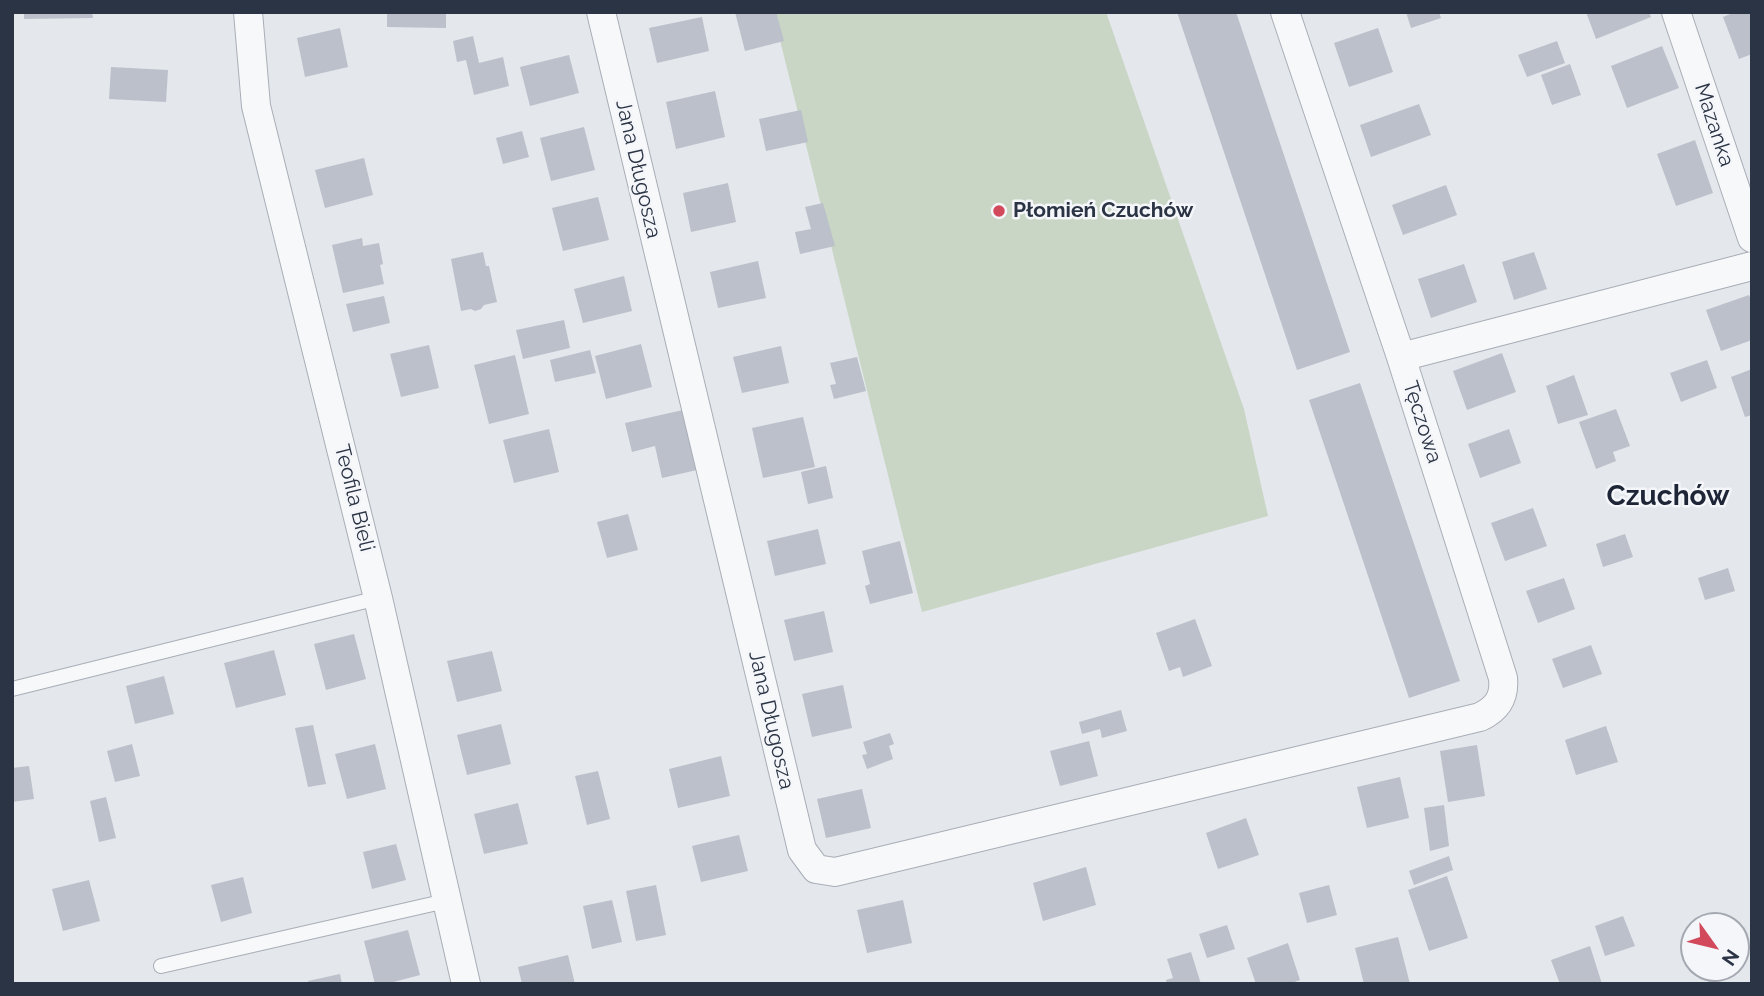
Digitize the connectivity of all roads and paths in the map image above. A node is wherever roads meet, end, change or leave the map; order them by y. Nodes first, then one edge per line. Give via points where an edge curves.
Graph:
1 (248, 12) edge
2 (601, 12) edge
3 (1285, 12) edge
4 (1676, 12) edge
5 (1752, 238) edge
6 (1752, 266) edge
7 (1401, 358) junction
8 (379, 597) junction
9 (12, 690) edge
10 (1371, 744) joint
11 (446, 901) junction
12 (162, 966) dead end
13 (466, 984) edge

1 - 8 street, Teofila Bieli via 256,106
2 - 10 street, Jana Długosza via 802,850 816,869 835,872
3 - 7 street, Tęczowa
4 - 5 street, Mazanka
6 - 7 street
7 - 10 street, Tęczowa via 1504,686 1493,711 1480,718
8 - 9 lane
8 - 11 street, Teofila Bieli
11 - 12 lane
11 - 13 street, Teofila Bieli

